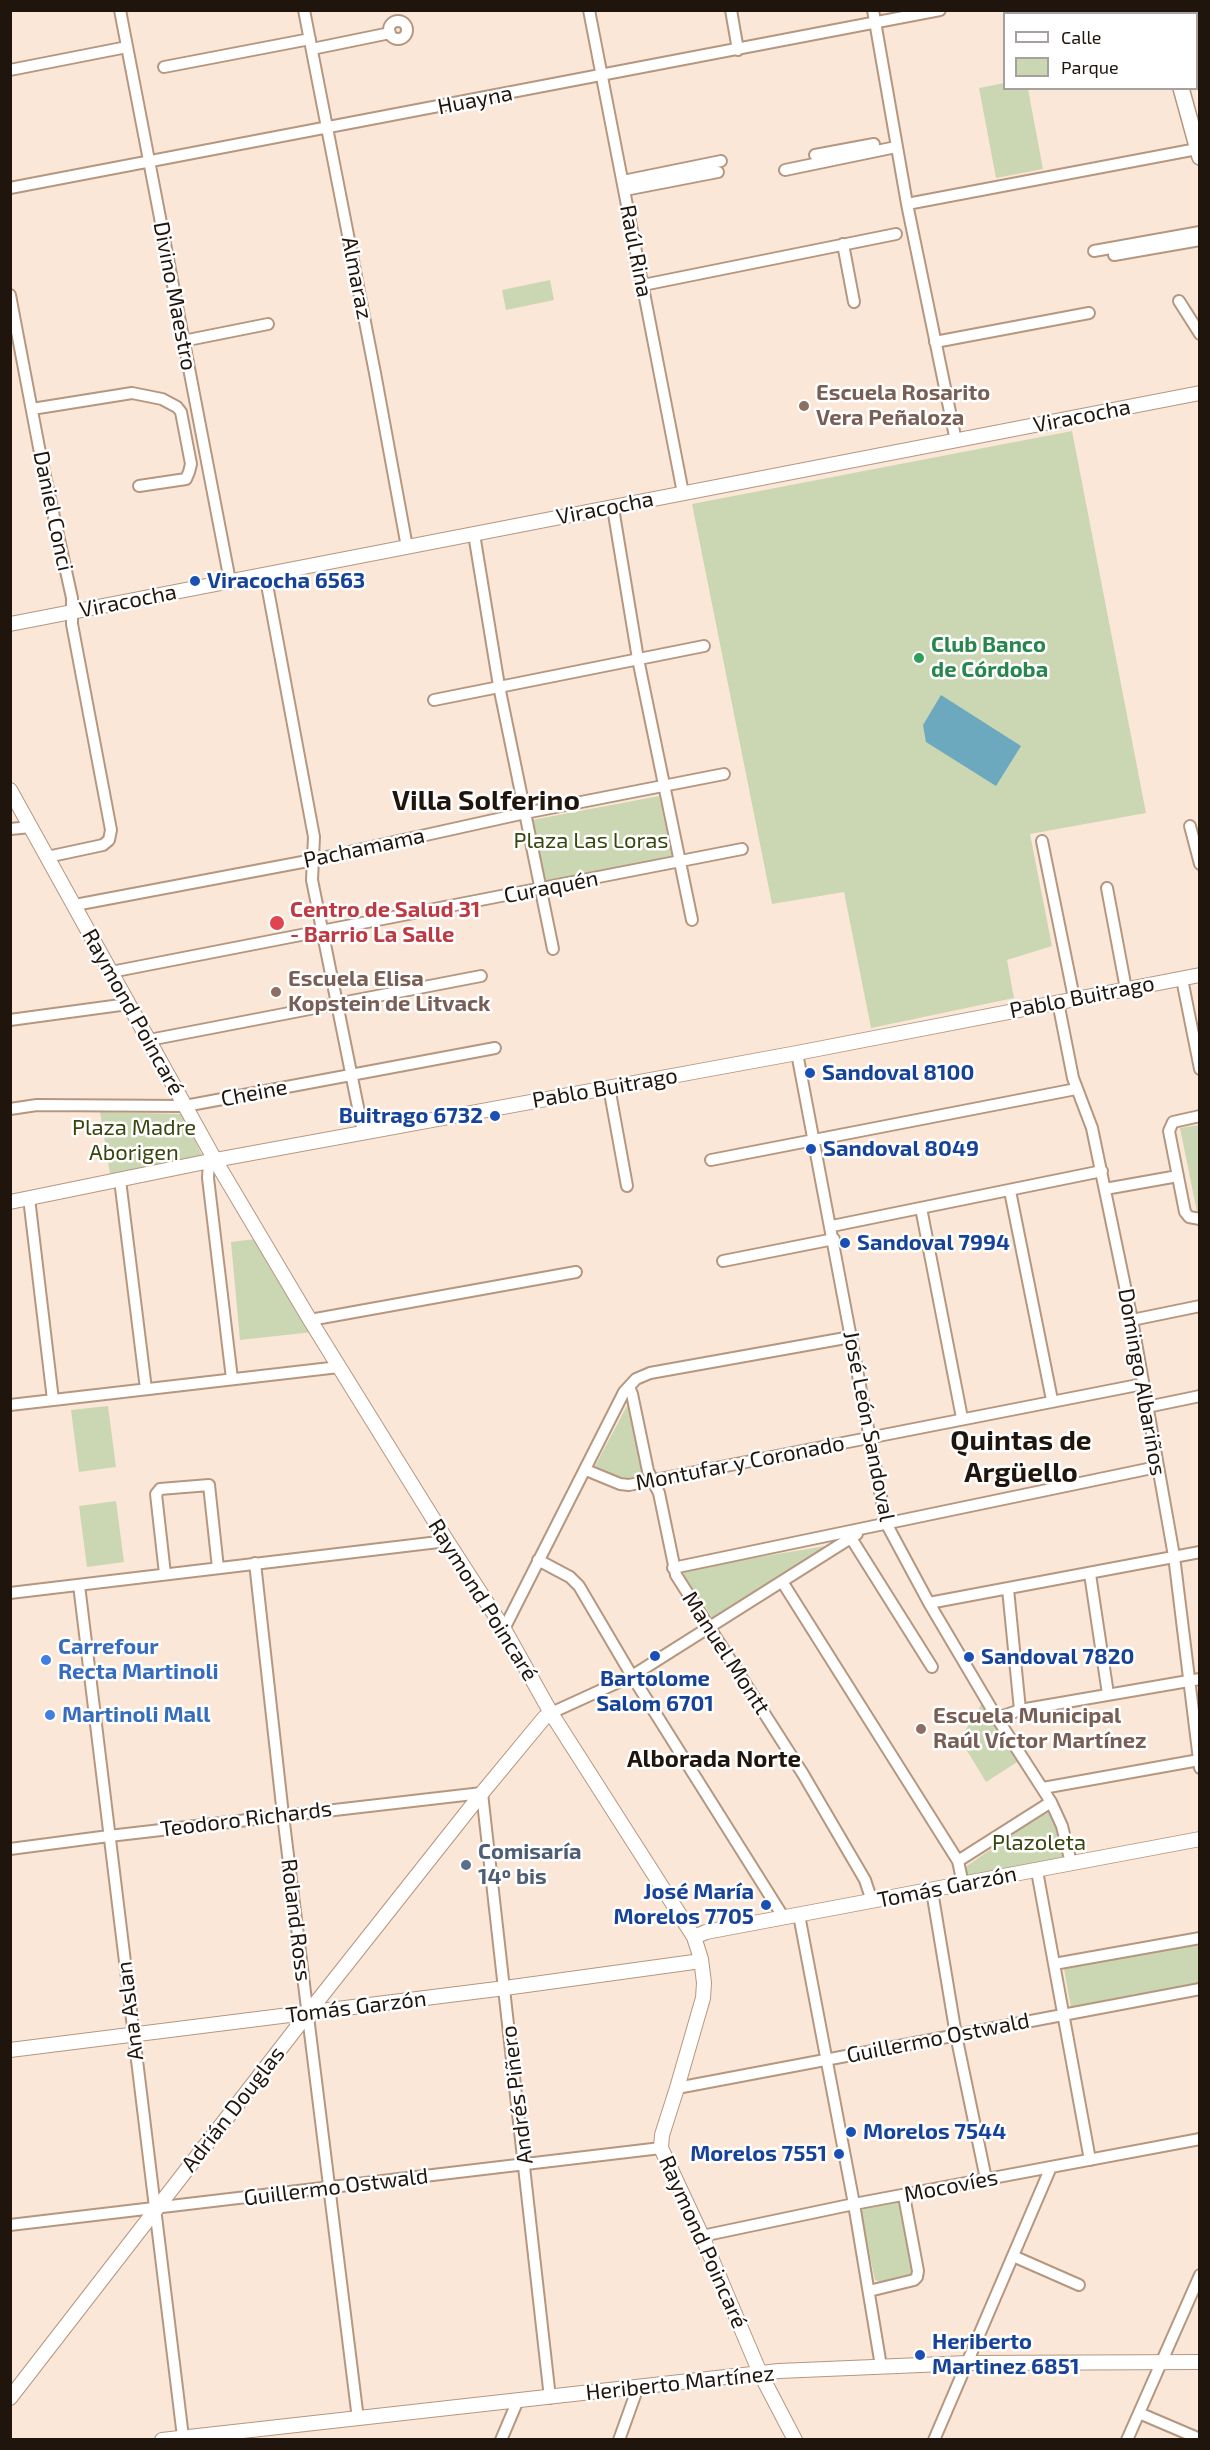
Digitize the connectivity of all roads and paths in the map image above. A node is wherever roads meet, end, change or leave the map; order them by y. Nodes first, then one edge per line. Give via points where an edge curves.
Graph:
1 (120, 10) edge
2 (304, 10) edge
3 (589, 10) edge
4 (731, 10) edge
5 (873, 10) edge
6 (940, 10) edge
7 (875, 24) junction
8 (390, 33) dead end
9 (311, 44) junction
10 (127, 47) junction
11 (738, 50) junction
12 (164, 67) dead end
13 (10, 70) edge
14 (602, 76) junction
15 (1182, 90) edge
16 (328, 128) junction
17 (895, 143) junction
18 (1198, 153) edge
19 (815, 155) dead end
20 (149, 163) junction
21 (719, 166) dead end
22 (785, 170) dead end
23 (624, 186) junction
24 (10, 188) edge
25 (907, 204) junction
26 (1200, 232) edge
27 (896, 234) dead end
28 (1200, 240) edge
29 (843, 244) junction
30 (1094, 251) dead end
31 (1114, 255) dead end
32 (643, 285) junction
33 (10, 295) edge
34 (1179, 301) dead end
35 (854, 302) dead end
36 (1089, 313) dead end
37 (268, 324) dead end
38 (1200, 334) edge
39 (183, 341) junction
40 (935, 342) junction
41 (1200, 393) edge
42 (32, 409) junction
43 (956, 441) junction
44 (140, 486) dead end
45 (683, 492) junction
46 (613, 508) junction
47 (474, 534) junction
48 (406, 547) junction
49 (265, 574) junction
50 (230, 581) junction
51 (72, 612) junction
52 (10, 624) edge
53 (704, 646) dead end
54 (638, 659) junction
55 (499, 686) junction
56 (434, 700) dead end
57 (724, 774) dead end
58 (664, 786) junction
59 (10, 790) edge
60 (525, 813) junction
61 (30, 826) junction
62 (1190, 826) dead end
63 (10, 829) edge
64 (1042, 840) dead end
65 (742, 849) dead end
66 (47, 857) junction
67 (313, 860) junction
68 (680, 862) junction
69 (1200, 864) edge
70 (540, 888) junction
71 (1107, 888) dead end
72 (75, 905) junction
73 (692, 920) dead end
74 (322, 932) junction
75 (553, 949) dead end
76 (111, 972) junction
77 (1200, 975) edge
78 (481, 976) dead end
79 (1182, 979) junction
80 (1126, 989) junction
81 (1074, 998) junction
82 (1058, 1002) junction
83 (128, 1004) junction
84 (338, 1004) junction
85 (10, 1020) edge
86 (149, 1040) junction
87 (495, 1048) dead end
88 (797, 1053) junction
89 (1200, 1069) edge
90 (352, 1075) junction
91 (609, 1087) junction
92 (1076, 1089) junction
93 (185, 1106) junction
94 (10, 1108) edge
95 (1200, 1116) edge
96 (363, 1132) junction
97 (814, 1140) junction
98 (711, 1160) dead end
99 (212, 1161) junction
100 (1102, 1172) junction
101 (1178, 1176) junction
102 (120, 1180) junction
103 (627, 1186) dead end
104 (1105, 1190) junction
105 (1010, 1191) junction
106 (29, 1198) junction
107 (10, 1202) edge
108 (921, 1208) junction
109 (1194, 1218) edge
110 (832, 1226) junction
111 (834, 1239) junction
112 (723, 1261) dead end
113 (576, 1272) dead end
114 (1200, 1306) edge
115 (310, 1320) junction
116 (1131, 1320) junction
117 (851, 1337) junction
118 (339, 1367) junction
119 (232, 1379) junction
120 (1143, 1384) junction
121 (629, 1386) junction
122 (146, 1389) junction
123 (1200, 1396) edge
124 (53, 1400) junction
125 (1052, 1401) junction
126 (10, 1405) edge
127 (1147, 1407) junction
128 (962, 1418) junction
129 (871, 1437) junction
130 (1157, 1467) junction
131 (586, 1470) junction
132 (652, 1481) junction
133 (886, 1523) junction
134 (863, 1530) junction
135 (850, 1538) junction
136 (447, 1541) junction
137 (1200, 1552) edge
138 (1174, 1556) junction
139 (538, 1560) junction
140 (255, 1563) junction
141 (218, 1568) junction
142 (673, 1568) junction
143 (165, 1574) junction
144 (1090, 1574) junction
145 (783, 1583) junction
146 (79, 1586) junction
147 (1008, 1589) junction
148 (10, 1593) edge
149 (929, 1603) junction
150 (710, 1627) junction
151 (504, 1629) junction
152 (932, 1666) dead end
153 (632, 1676) junction
154 (1194, 1680) edge
155 (1108, 1694) junction
156 (1020, 1710) junction
157 (551, 1713) junction
158 (997, 1718) junction
159 (1199, 1764) edge
160 (1043, 1788) junction
161 (482, 1793) junction
162 (1051, 1802) junction
163 (283, 1815) junction
164 (109, 1836) junction
165 (1200, 1839) edge
166 (10, 1849) edge
167 (958, 1861) junction
168 (1071, 1863) junction
169 (1036, 1871) junction
170 (963, 1884) junction
171 (932, 1891) junction
172 (872, 1901) junction
173 (800, 1915) junction
174 (784, 1918) junction
175 (694, 1937) junction
176 (1200, 1938) edge
177 (701, 1961) junction
178 (1054, 1964) junction
179 (505, 1988) junction
180 (1200, 1989) edge
181 (308, 2013) junction
182 (1064, 2014) junction
183 (956, 2035) junction
184 (132, 2036) junction
185 (10, 2050) edge
186 (826, 2060) junction
187 (677, 2088) junction
188 (1200, 2139) edge
189 (661, 2148) junction
190 (1090, 2160) junction
191 (525, 2164) junction
192 (1051, 2167) junction
193 (986, 2179) junction
194 (330, 2187) junction
195 (904, 2196) junction
196 (854, 2204) junction
197 (154, 2209) junction
198 (10, 2225) edge
199 (702, 2236) junction
200 (1013, 2256) junction
201 (1200, 2275) edge
202 (1079, 2285) dead end
203 (869, 2291) junction
204 (1162, 2362) junction
205 (1200, 2362) edge
206 (968, 2363) junction
207 (881, 2366) junction
208 (760, 2373) junction
209 (638, 2387) junction
210 (10, 2398) edge
211 (550, 2398) junction
212 (518, 2400) junction
213 (1139, 2413) junction
214 (358, 2419) junction
215 (183, 2437) junction
216 (162, 2439) edge
217 (501, 2439) edge
218 (619, 2439) edge
219 (795, 2439) edge
220 (934, 2439) edge
221 (1127, 2439) edge
222 (1200, 2439) edge

1 - 10 street, Divino Maestro
2 - 9 street, Almaraz
3 - 14 street, Raúl Rina
4 - 11 street
5 - 7 street
6 - 7 street, Huayna
7 - 11 street, Huayna
7 - 17 street
8 - 9 street
9 - 12 street
9 - 16 street, Almaraz
10 - 13 street
10 - 20 street, Divino Maestro
11 - 14 street, Huayna
14 - 16 street, Huayna
14 - 23 street, Raúl Rina
15 - 18 main road
16 - 20 street, Huayna
16 - 48 street, Almaraz
17 - 19 street
17 - 22 street
17 - 25 street
18 - 25 street
20 - 24 street, Huayna
20 - 39 street, Divino Maestro
21 - 23 street
23 - 32 street, Raúl Rina
25 - 40 street
26 - 30 street
27 - 29 street
28 - 31 street
29 - 32 street
29 - 35 street
32 - 45 street, Raúl Rina
33 - 42 street, Daniel Conci
34 - 38 street
36 - 40 street
37 - 39 street
39 - 50 street, Divino Maestro
40 - 43 street
41 - 43 street, Viracocha
42 - 44 street via 132,393 155,397 177,407 190,464 186,479
42 - 51 street, Daniel Conci
43 - 45 street, Viracocha
45 - 46 street, Viracocha
46 - 47 street, Viracocha
46 - 54 street
47 - 48 street, Viracocha
47 - 55 street
48 - 49 street, Viracocha
49 - 50 street, Viracocha
49 - 67 street via 314,837
50 - 51 street, Viracocha
51 - 52 street, Viracocha
51 - 66 street, Daniel Conci via 111,837 103,845
53 - 54 street
54 - 55 street
54 - 58 street
55 - 56 street
55 - 60 street
57 - 58 street, Pachamama
58 - 60 street, Pachamama
58 - 68 street
59 - 61 street, Raymond Poincaré
60 - 67 street, Pachamama
60 - 70 street
61 - 63 street
61 - 66 street, Raymond Poincaré
62 - 69 street
64 - 81 street
65 - 68 street, Curaquén
66 - 72 street, Raymond Poincaré
67 - 72 street, Pachamama
67 - 74 street via 312,880
68 - 70 street, Curaquén
68 - 73 street
70 - 74 street, Curaquén
70 - 75 street
71 - 80 street
72 - 76 street, Raymond Poincaré
74 - 76 street, Curaquén
74 - 84 street
76 - 83 street, Raymond Poincaré
77 - 79 street, Pablo Buitrago
78 - 84 street
79 - 80 street, Pablo Buitrago
79 - 89 street
80 - 81 street, Pablo Buitrago
81 - 82 street, Pablo Buitrago
82 - 88 street, Pablo Buitrago
82 - 92 street, Domingo Albariños
83 - 85 street
83 - 86 street, Raymond Poincaré
84 - 86 street
84 - 90 street
86 - 93 street, Raymond Poincaré
87 - 90 street, Cheine
88 - 91 street, Pablo Buitrago
88 - 97 street, José León Sandoval
90 - 93 street, Cheine
90 - 96 street
91 - 96 street, Pablo Buitrago
91 - 103 street
92 - 97 street
92 - 100 street, Domingo Albariños via 1089,1119
93 - 94 street, Cheine
93 - 99 street, Raymond Poincaré
95 - 101 street via 1173,1122 1169,1131
96 - 99 street, Pablo Buitrago
97 - 98 street
97 - 110 street, José León Sandoval
99 - 102 street, Pablo Buitrago
99 - 115 street, Raymond Poincaré
99 - 119 street via 208,1178
100 - 104 street, Domingo Albariños
100 - 105 street
101 - 104 street
101 - 109 street via 1185,1212
102 - 106 street, Pablo Buitrago
102 - 122 street
104 - 116 street, Domingo Albariños
105 - 108 street
105 - 125 street
106 - 107 street, Pablo Buitrago
106 - 124 street
108 - 110 street
108 - 128 street
110 - 111 street, José León Sandoval
111 - 112 street
111 - 117 street, José León Sandoval
113 - 115 street
114 - 116 street
115 - 118 street, Raymond Poincaré
116 - 120 street, Domingo Albariños
117 - 121 street via 650,1373
117 - 129 street, José León Sandoval
118 - 119 street
118 - 136 street, Raymond Poincaré
119 - 122 street
120 - 125 street, Montufar y Coronado
120 - 127 street, Domingo Albariños
121 - 131 street
121 - 132 street, Manuel Montt
122 - 124 street
123 - 127 street
124 - 126 street
125 - 128 street, Montufar y Coronado
127 - 130 street, Domingo Albariños
128 - 129 street, Montufar y Coronado
129 - 132 street, Montufar y Coronado
129 - 133 street, José León Sandoval
130 - 133 street
130 - 138 street, Domingo Albariños
131 - 132 street, Montufar y Coronado via 620,1484
131 - 139 street
132 - 142 street, Manuel Montt via 659,1493
133 - 134 street
133 - 149 street, José León Sandoval
134 - 135 street
134 - 142 street
135 - 145 street
135 - 152 street
136 - 140 street
136 - 151 street, Raymond Poincaré
137 - 138 street
138 - 144 street
138 - 154 street, Domingo Albariños
139 - 151 street
139 - 153 street via 575,1581
140 - 141 street
140 - 163 street, Roland Ross
141 - 143 street
141 - 143 street via 209,1485 160,1489 156,1494
142 - 150 street, Manuel Montt
143 - 146 street
144 - 147 street
144 - 155 street
145 - 150 street
145 - 167 street
146 - 148 street
146 - 164 street, Ana Aslan
147 - 149 street
147 - 156 street
149 - 158 street, José León Sandoval
150 - 153 street
150 - 172 street, Manuel Montt via 803,1774 865,1880
151 - 157 street, Raymond Poincaré
153 - 157 street
153 - 174 street
154 - 155 street
154 - 159 street, Domingo Albariños
155 - 156 street
156 - 158 street
157 - 161 street, Adrián Douglas
157 - 175 street, Raymond Poincaré
158 - 160 street, José León Sandoval
159 - 160 street
160 - 162 street, José León Sandoval
161 - 163 street, Teodoro Richards
161 - 179 street, Andrés Piñero
161 - 181 street, Adrián Douglas
162 - 167 street
162 - 168 street, José León Sandoval
163 - 164 street, Teodoro Richards
163 - 181 street, Roland Ross
164 - 166 street, Teodoro Richards
164 - 184 street, Ana Aslan
165 - 168 street, Tomás Garzón
167 - 170 street
168 - 169 street, Tomás Garzón
169 - 170 street, Tomás Garzón
169 - 178 street
170 - 171 street, Tomás Garzón
171 - 172 street, Tomás Garzón
171 - 183 street
172 - 173 street, Tomás Garzón
173 - 174 street, Tomás Garzón
173 - 186 street
174 - 175 street, Tomás Garzón
175 - 177 street, Raymond Poincaré
176 - 178 street
177 - 179 street, Tomás Garzón
177 - 187 street, Raymond Poincaré via 703,1998
178 - 182 street
179 - 181 street, Tomás Garzón
179 - 191 street, Andrés Piñero
180 - 182 street, Guillermo Ostwald
181 - 184 street, Tomás Garzón
181 - 194 street, Roland Ross
181 - 197 street, Adrián Douglas
182 - 183 street, Guillermo Ostwald
182 - 190 street
183 - 186 street, Guillermo Ostwald
183 - 193 street
184 - 185 street, Tomás Garzón
184 - 197 street, Ana Aslan
186 - 187 street, Guillermo Ostwald
186 - 196 street
187 - 189 street, Raymond Poincaré
188 - 190 street, Mocovíes
189 - 191 street, Guillermo Ostwald
189 - 199 street, Raymond Poincaré
190 - 192 street, Mocovíes
191 - 194 street, Guillermo Ostwald
191 - 211 street, Andrés Piñero
192 - 193 street, Mocovíes
192 - 200 street
193 - 195 street, Mocovíes
194 - 197 street, Guillermo Ostwald
194 - 214 street, Roland Ross
195 - 196 street, Mocovíes
195 - 203 street via 917,2277
196 - 199 street, Mocovíes
196 - 203 street
197 - 198 street, Guillermo Ostwald
197 - 210 street, Adrián Douglas
197 - 215 street, Ana Aslan
199 - 208 street, Raymond Poincaré
200 - 202 street
200 - 206 street
201 - 204 street
203 - 207 street
204 - 205 street, Heriberto Martínez
204 - 206 street, Heriberto Martínez
204 - 213 street
206 - 207 street, Heriberto Martínez
206 - 220 street
207 - 208 street, Heriberto Martínez
208 - 209 street, Heriberto Martínez
208 - 219 street, Raymond Poincaré
209 - 211 street, Heriberto Martínez
209 - 218 street
211 - 212 street, Heriberto Martínez
212 - 214 street, Heriberto Martínez
212 - 217 street
213 - 221 street
213 - 222 street
214 - 215 street, Heriberto Martínez
215 - 216 street, Heriberto Martínez

